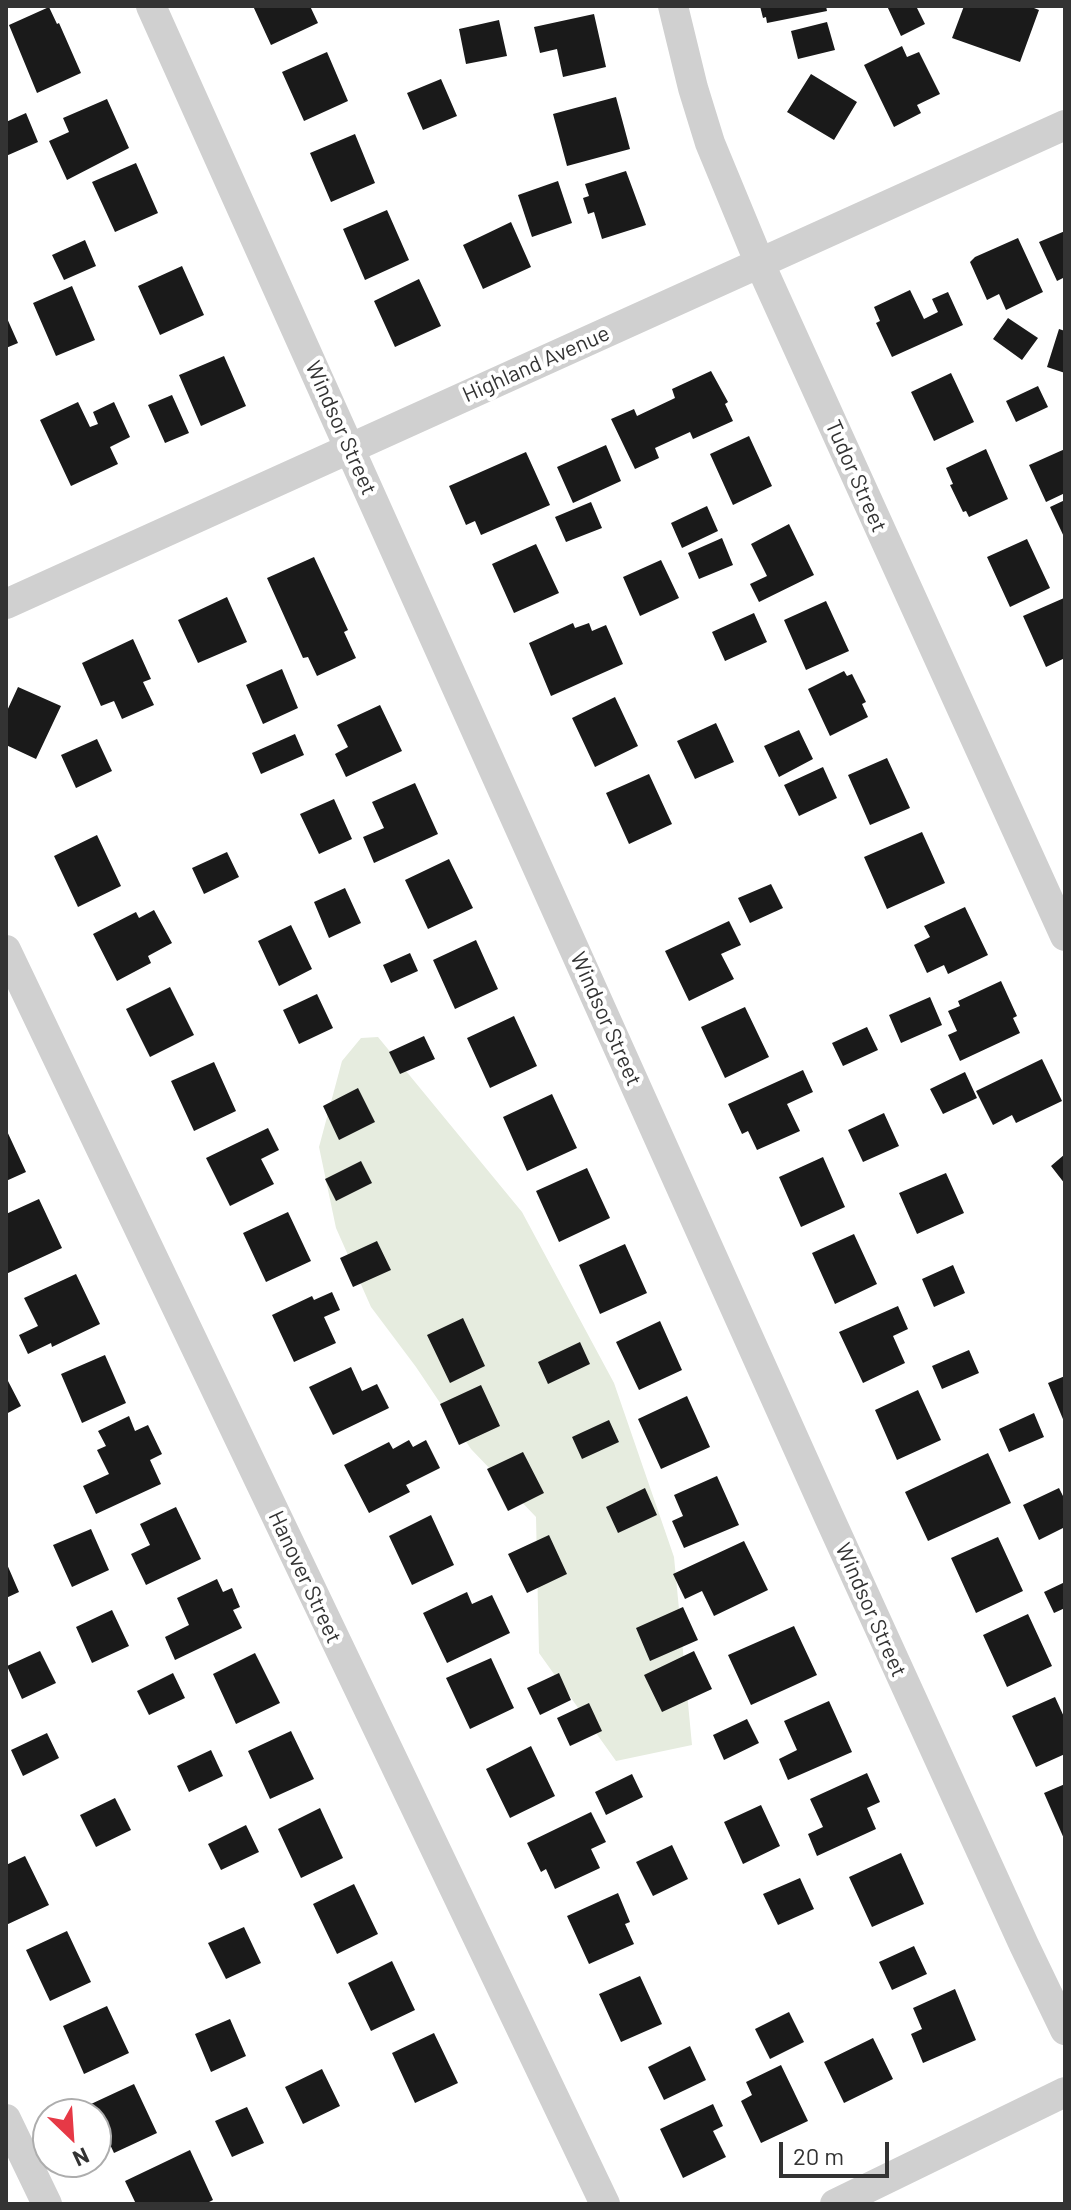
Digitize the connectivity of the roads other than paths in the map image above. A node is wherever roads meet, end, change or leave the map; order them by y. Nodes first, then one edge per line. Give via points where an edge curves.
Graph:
1 (151, 6) edge
2 (673, 6) edge
3 (1065, 125) edge
4 (760, 264) junction
5 (352, 449) junction
6 (6, 604) edge
7 (1065, 936) edge
8 (6, 950) edge
9 (1065, 2030) edge
10 (1065, 2092) edge
11 (6, 2119) edge
12 (47, 2204) edge
13 (605, 2204) edge
14 (835, 2204) edge

1 - 5 street, Windsor Street
2 - 4 street, Tudor Street via 710,143
3 - 4 street, Highland Avenue
4 - 5 street, Highland Avenue
4 - 7 street, Tudor Street
5 - 6 street, Highland Avenue
5 - 9 street, Windsor Street via 834,1528
8 - 13 street, Hanover Street
10 - 14 street
11 - 12 street

